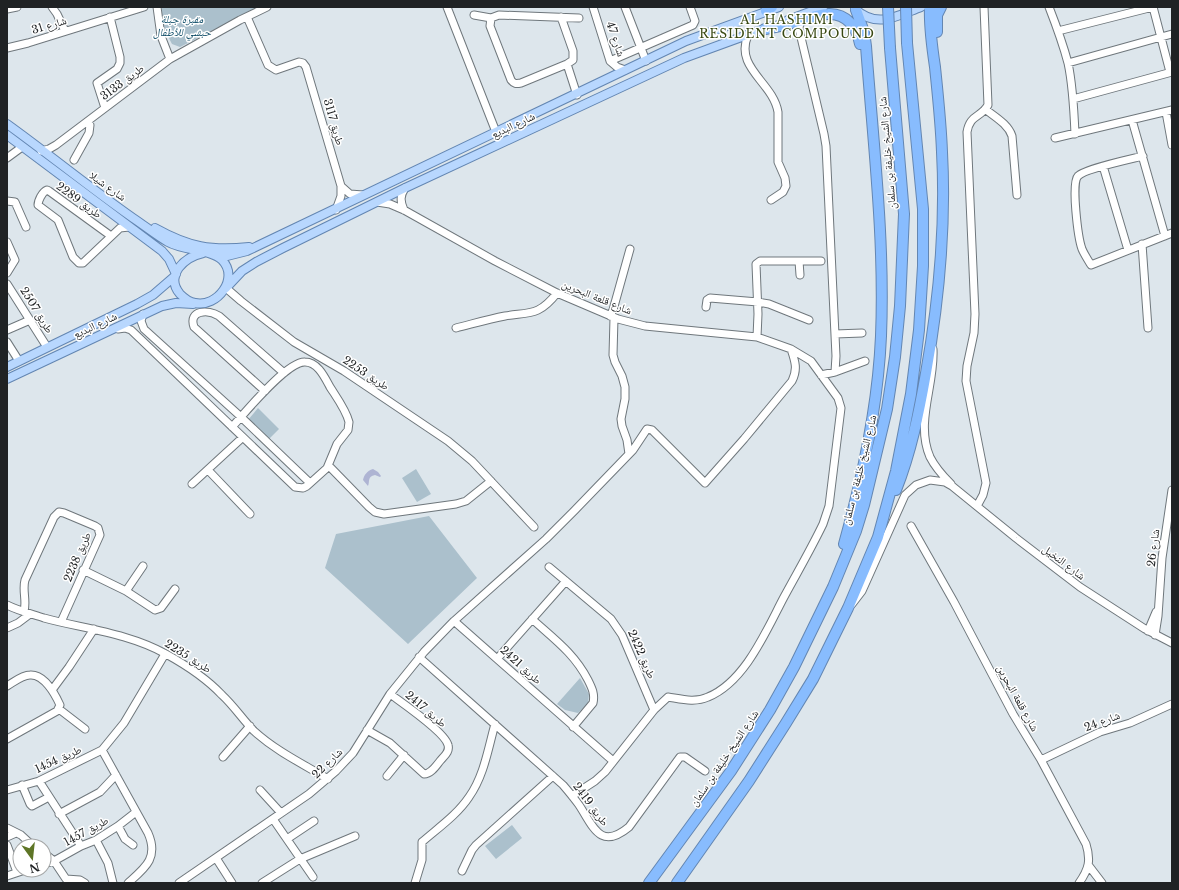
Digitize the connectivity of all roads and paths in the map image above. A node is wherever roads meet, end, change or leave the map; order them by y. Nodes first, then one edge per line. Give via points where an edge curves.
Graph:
1 (17, 7) edge
2 (52, 7) edge
3 (144, 7) edge
4 (157, 7) edge
5 (268, 7) edge
6 (447, 7) edge
7 (593, 7) edge
8 (625, 7) edge
9 (690, 7) edge
10 (779, 7) edge
11 (823, 7) edge
12 (888, 7) edge
13 (906, 7) edge
14 (921, 7) edge
15 (930, 7) edge
16 (941, 7) edge
17 (984, 7) edge
18 (1049, 7) edge
19 (1153, 7) edge
20 (7, 9) edge
21 (769, 9) edge
22 (854, 9) edge
23 (474, 15) dead end
24 (247, 17) junction
25 (561, 17) junction
26 (110, 18) junction
27 (491, 18) junction
28 (579, 18) dead end
29 (798, 24) junction
30 (765, 29) junction
31 (682, 30) junction
32 (65, 31) junction
33 (1058, 31) junction
34 (1172, 34) edge
35 (748, 35) junction
36 (1161, 37) junction
37 (731, 40) junction
38 (686, 41) junction
39 (7, 48) edge
40 (641, 48) junction
41 (745, 55) junction
42 (170, 59) junction
43 (610, 61) junction
44 (646, 61) junction
45 (1068, 63) junction
46 (567, 64) junction
47 (934, 67) junction
48 (625, 70) junction
49 (1171, 72) edge
50 (869, 84) junction
51 (577, 94) junction
52 (1073, 99) junction
53 (105, 108) junction
54 (985, 109) junction
55 (1169, 111) edge
56 (1132, 120) junction
57 (87, 122) junction
58 (7, 124) edge
59 (496, 132) junction
60 (1075, 134) junction
61 (7, 135) edge
62 (1055, 138) dead end
63 (56, 145) junction
64 (1172, 145) edge
65 (22, 147) junction
66 (41, 151) junction
67 (1143, 156) junction
68 (7, 158) edge
69 (74, 160) dead end
70 (56, 161) junction
71 (1103, 166) junction
72 (341, 186) junction
73 (405, 188) junction
74 (367, 194) junction
75 (1017, 195) dead end
76 (772, 200) dead end
77 (7, 201) edge
78 (377, 202) junction
79 (120, 209) junction
80 (336, 210) junction
81 (404, 210) junction
82 (120, 220) junction
83 (26, 227) dead end
84 (130, 227) junction
85 (120, 228) junction
86 (1169, 235) edge
87 (111, 236) junction
88 (7, 242) edge
89 (260, 244) junction
90 (1142, 244) junction
91 (630, 249) dead end
92 (1128, 250) junction
93 (203, 253) junction
94 (216, 255) junction
95 (800, 261) junction
96 (821, 261) dead end
97 (7, 273) edge
98 (176, 275) junction
99 (800, 275) dead end
100 (7, 284) edge
101 (226, 288) junction
102 (557, 293) junction
103 (10, 294) edge
104 (758, 302) junction
105 (196, 304) junction
106 (706, 307) dead end
107 (143, 314) junction
108 (612, 317) junction
109 (30, 320) junction
110 (810, 320) dead end
111 (456, 328) dead end
112 (1148, 328) dead end
113 (7, 330) edge
114 (862, 333) dead end
115 (102, 334) junction
116 (835, 334) junction
117 (757, 337) junction
118 (932, 340) junction
119 (7, 342) edge
120 (47, 347) junction
121 (791, 349) junction
122 (315, 354) junction
123 (19, 361) junction
124 (865, 361) dead end
125 (310, 363) junction
126 (7, 367) edge
127 (835, 372) junction
128 (284, 373) junction
129 (821, 374) junction
130 (7, 379) edge
131 (266, 391) junction
132 (242, 417) junction
133 (232, 427) junction
134 (242, 438) junction
135 (629, 454) junction
136 (329, 466) junction
137 (208, 470) junction
138 (491, 482) junction
139 (310, 483) junction
140 (192, 484) dead end
141 (952, 486) junction
142 (1172, 490) edge
143 (977, 506) junction
144 (250, 514) dead end
145 (911, 526) dead end
146 (534, 527) dead end
147 (878, 537) junction
148 (1164, 545) junction
149 (1172, 546) edge
150 (143, 566) dead end
151 (549, 567) dead end
152 (83, 570) junction
153 (566, 581) junction
154 (832, 587) junction
155 (175, 589) dead end
156 (126, 591) junction
157 (7, 605) edge
158 (848, 608) junction
159 (1158, 608) junction
160 (27, 613) junction
161 (532, 619) junction
162 (454, 621) junction
163 (61, 622) junction
164 (7, 628) edge
165 (94, 629) junction
166 (1148, 631) junction
167 (1155, 635) junction
168 (1172, 642) edge
169 (165, 654) junction
170 (419, 657) junction
171 (497, 659) junction
172 (7, 686) edge
173 (52, 690) junction
174 (390, 694) junction
175 (1172, 704) edge
176 (60, 707) junction
177 (654, 710) junction
178 (495, 724) junction
179 (250, 726) junction
180 (573, 727) junction
181 (85, 729) dead end
182 (368, 730) junction
183 (7, 739) edge
184 (102, 750) junction
185 (404, 755) junction
186 (223, 757) dead end
187 (1041, 760) junction
188 (613, 761) junction
189 (706, 771) dead end
190 (116, 775) junction
191 (387, 776) dead end
192 (553, 776) junction
193 (328, 779) junction
194 (39, 781) junction
195 (22, 785) junction
196 (7, 790) edge
197 (260, 790) dead end
198 (572, 796) junction
199 (49, 797) junction
200 (136, 812) junction
201 (281, 813) junction
202 (59, 814) junction
203 (273, 819) junction
204 (314, 821) dead end
205 (118, 826) junction
206 (7, 828) edge
207 (16, 832) junction
208 (355, 836) dead end
209 (7, 837) edge
210 (25, 838) edge
211 (287, 838) junction
212 (96, 840) junction
213 (133, 845) dead end
214 (7, 846) edge
215 (81, 846) junction
216 (216, 858) junction
217 (12, 859) edge
218 (300, 859) junction
219 (54, 861) joint
220 (1089, 866) junction
221 (462, 871) dead end
222 (313, 877) dead end
223 (67, 881) edge
224 (85, 883) edge
225 (113, 883) edge
226 (128, 883) edge
227 (179, 883) edge
228 (232, 883) edge
229 (262, 883) edge
230 (415, 883) edge
231 (649, 883) edge
232 (677, 883) edge
233 (1079, 883) edge
234 (1102, 883) edge

1 - 20 street
2 - 32 street
3 - 26 street, شارع 31
4 - 42 street via 161,36
5 - 24 street, طريق 3133
6 - 59 street
7 - 43 street, شارع 47
8 - 40 street
9 - 31 street via 695,23
10 - 21 main road, شارع البديع
11 - 30 main road, شارع البديع
12 - 154 highway, شارع الشيخ خليفة بن سلمان, bridge via 904,214 900,306 887,409 872,471 856,532
13 - 147 highway, bridge via 907,43 923,209 923,266 911,394 896,471
14 - 22 main road via 886,20 867,18
15 - 47 highway
16 - 47 highway via 936,22 938,52
17 - 54 street via 988,100
18 - 33 street
19 - 33 street
19 - 36 street
21 - 38 main road, شارع البديع
22 - 50 highway via 862,25 865,39
23 - 27 street
24 - 42 street, طريق 3133
24 - 72 street, طريق 3117 via 268,65 276,70 296,62 303,63 306,67
25 - 27 street via 499,15
25 - 28 street
25 - 46 street via 574,56
26 - 32 street, شارع 31
26 - 53 street via 120,60 117,68 97,83
27 - 46 street via 490,26 513,83 520,83
29 - 30 highway
29 - 50 highway via 828,14 841,16 852,24 858,35
29 - 116 street via 826,146
30 - 35 main road, شارع البديع
31 - 38 street
31 - 40 street
32 - 39 street, شارع 31
33 - 45 street
34 - 36 street
35 - 37 main road, شارع البديع
35 - 41 street
36 - 45 street
36 - 49 street
37 - 41 street
37 - 73 main road, شارع البديع via 650,73
38 - 44 main road, شارع البديع
40 - 43 street
40 - 44 street
41 - 76 street via 777,106 777,159 786,186 783,192
42 - 53 street, طريق 3133
43 - 48 street, شارع 47
44 - 48 main road, شارع البديع
45 - 52 street
46 - 51 street
47 - 118 highway via 943,184 939,282
48 - 51 main road, شارع البديع
49 - 52 street
50 - 154 highway via 879,212 881,336 877,388 868,445 856,504
51 - 59 main road, شارع البديع
52 - 60 street
53 - 57 street, طريق 3133
54 - 75 street via 1004,123 1011,132
54 - 143 street via 971,120 967,132 975,314 966,381 986,483
55 - 56 street
55 - 64 street
56 - 60 street
56 - 67 street
57 - 63 street, طريق 3133
57 - 69 street via 90,125 89,133
58 - 66 main road, شارع شيلا
59 - 74 main road, شارع البديع
60 - 62 street
61 - 65 main road, شارع شيلا
63 - 66 street, طريق 3133
63 - 70 street via 53,153
65 - 68 street
65 - 82 main road, شارع شيلا
66 - 70 main road, شارع شيلا
67 - 71 street
67 - 86 street
70 - 79 main road, شارع شيلا
71 - 92 street
71 - 92 street via 1078,175 1075,180 1082,249 1091,265
72 - 74 street via 350,194
72 - 80 street via 341,196
73 - 78 main road, شارع البديع
73 - 81 street via 401,195
74 - 80 main road, شارع البديع
77 - 83 street via 15,202
78 - 81 street, شارع قلعة البحرين
78 - 101 main road, شارع البديع via 256,262
79 - 89 main road via 171,237 191,244 226,249
79 - 93 main road, شارع شيلا via 168,243
80 - 89 main road, شارع البديع
81 - 102 street, شارع قلعة البحرين
82 - 84 main road, شارع شيلا
82 - 85 street
84 - 85 street
84 - 98 main road, شارع شيلا via 166,255
85 - 87 street, طريق 2289
86 - 90 street
87 - 87 street, طريق 2289 via 49,191 44,192 38,205 58,220 76,262 83,263
88 - 97 street via 15,260
89 - 94 main road, شارع البديع via 236,255
90 - 92 street
90 - 112 street
91 - 108 street
93 - 94 main road
93 - 98 main road via 187,258
94 - 101 main road via 225,263 228,270
95 - 96 street
95 - 99 street
95 - 104 street via 757,262
98 - 105 main road via 178,292
98 - 120 main road, شارع البديع via 160,290 142,301
100 - 103 street, طريق 2507
101 - 105 main road via 216,298
101 - 122 street, طريق 2253 via 294,342
102 - 108 street, شارع قلعة البحرين
102 - 111 street via 545,306 533,312
103 - 109 street, طريق 2507
104 - 106 street via 710,298
104 - 110 street
104 - 117 street
105 - 107 main road, شارع البديع via 170,304
107 - 115 main road, شارع البديع
107 - 132 street via 141,321 144,329
108 - 117 street, شارع قلعة البحرين via 646,326
108 - 135 street via 614,362 625,388 621,419
109 - 113 street
109 - 120 street, طريق 2507
114 - 116 street
115 - 130 main road, شارع البديع
115 - 133 street via 122,327 128,328
116 - 127 street
117 - 121 street, شارع قلعة البحرين
118 - 141 street, شارع النخيل via 934,363 924,433 931,458
118 - 147 highway via 917,424 906,466
119 - 123 street
120 - 123 main road, شارع البديع
121 - 129 street, شارع قلعة البحرين via 811,361
121 - 135 street, شارع 22 via 796,364 792,381 705,482 650,428 645,430
122 - 125 street
122 - 138 street, طريق 2253 via 448,441
123 - 126 main road, شارع البديع
124 - 127 street
125 - 128 street via 300,362
125 - 136 street via 325,377 349,422 348,430 335,447
127 - 129 street
128 - 131 street
128 - 131 street via 219,316 204,311 198,313 192,323 194,327
129 - 177 street, شارع قلعة البحرين via 838,398 841,408 829,506 823,524 754,654 737,675 726,686 706,698 687,700 668,697
131 - 132 street
132 - 133 street
132 - 139 street
133 - 134 street
134 - 137 street
134 - 139 street via 295,487 303,488
135 - 162 street, شارع 22 via 556,529
136 - 138 street via 369,507 384,514 456,504 466,501
136 - 139 street
137 - 140 street
137 - 144 street
138 - 146 street, طريق 2253
141 - 143 street, شارع النخيل
141 - 158 street, شارع النخيل via 938,480 930,480 910,489 902,501 862,591
142 - 148 street, شارع 26
143 - 166 street, شارع النخيل via 1073,583
145 - 187 street, شارع قلعة البحرين via 1013,714
147 - 158 highway
148 - 149 street
148 - 159 street, شارع 26
150 - 156 street
151 - 153 street, طريق 2422
152 - 156 street
152 - 160 street, طريق 2238 via 100,531 84,521 59,512 54,517 25,580 23,588
152 - 163 street, طريق 2238
153 - 161 street
153 - 177 street, طريق 2422 via 617,627
154 - 231 highway, شارع الشيخ خليفة بن سلمان via 794,667 770,710 727,777
155 - 156 street via 158,610
157 - 160 street, طريق 2235
158 - 232 highway via 813,679 786,723
159 - 166 street, شارع 26
159 - 167 street, شارع 26
160 - 163 street, طريق 2235
160 - 164 street via 18,623
161 - 171 street
161 - 180 street via 574,657 594,694 593,703
162 - 170 street, شارع 22
162 - 171 street, طريق 2421
163 - 165 street, طريق 2235
165 - 169 street, طريق 2235 via 122,636
165 - 173 street
166 - 167 street, شارع النخيل
167 - 168 street, شارع النخيل
169 - 179 street, طريق 2235 via 211,684
169 - 184 street via 124,723
170 - 174 street, شارع 22
170 - 178 street, طريق 2419
171 - 180 street, طريق 2421
172 - 173 street via 31,675 39,677
173 - 176 street
174 - 182 street, شارع 22
174 - 185 street, طريق 2417 via 427,723 448,745 446,754 427,774 421,773
175 - 187 street, شارع 24 via 1130,723 1100,732
176 - 181 street
176 - 183 street
177 - 188 street
178 - 192 street, طريق 2419
178 - 230 street via 483,769 469,798 422,842 422,860
179 - 186 street
179 - 193 street, طريق 2235 via 275,747
180 - 188 street, طريق 2421
182 - 185 street, طريق 2417
182 - 193 street, شارع 22
184 - 190 street
184 - 194 street, طريق 1454
185 - 191 street
187 - 220 street, شارع قلعة البحرين via 1086,844
188 - 198 street via 595,781
189 - 198 street, طريق 2419 via 680,757 632,823 625,830 611,836 596,832
190 - 200 street
190 - 202 street via 100,792
192 - 198 street, طريق 2419
192 - 221 street via 476,845
193 - 201 street, شارع 22
194 - 195 street, طريق 1454
194 - 199 street
195 - 196 street, طريق 1454
195 - 199 street via 32,806
197 - 201 street
199 - 202 street
200 - 205 street, طريق 1457
200 - 226 street via 150,837 151,852 148,865
201 - 203 street, شارع 22
202 - 215 street
203 - 211 street
203 - 216 street, شارع 22
204 - 211 street
205 - 212 street, طريق 1457
205 - 213 street via 125,839
206 - 207 street
207 - 209 street
207 - 210 street
208 - 218 street
211 - 218 street
212 - 215 street, طريق 1457
212 - 225 street via 108,863
214 - 217 street
215 - 219 street, طريق 1457
216 - 227 street, شارع 22
216 - 228 street
218 - 222 street
218 - 229 street
219 - 223 street
220 - 233 street
220 - 234 street
223 - 224 street via 80,880

